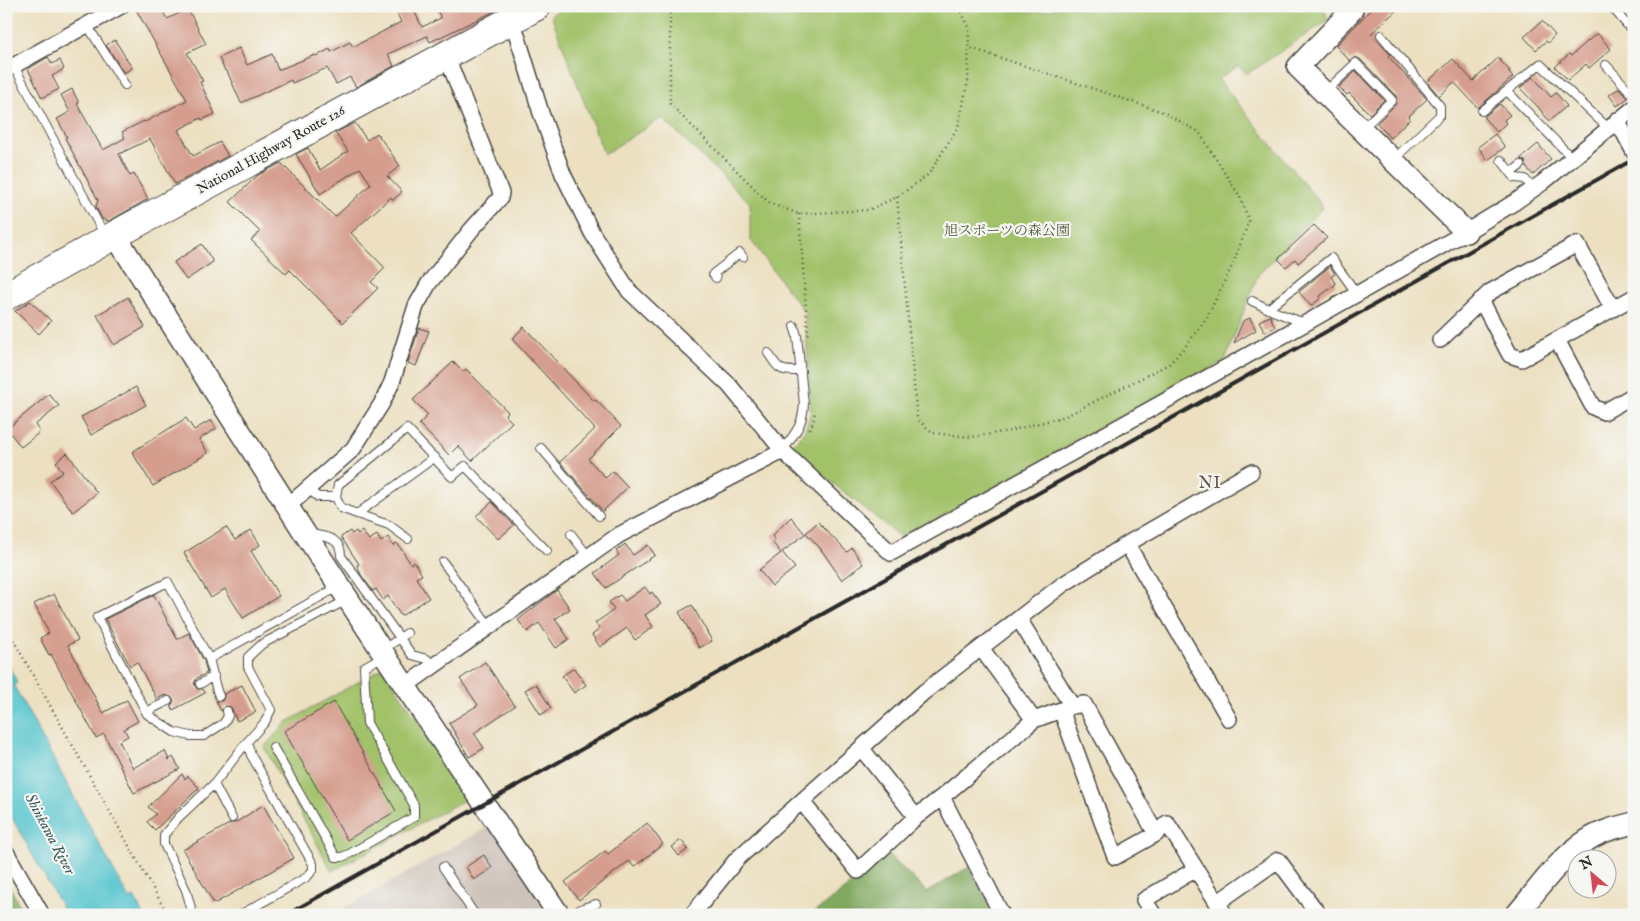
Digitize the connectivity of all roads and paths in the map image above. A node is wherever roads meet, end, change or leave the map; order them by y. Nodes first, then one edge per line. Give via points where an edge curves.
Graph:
1 (121, 6) edge
2 (537, 6) edge
3 (675, 6) edge
4 (958, 6) edge
5 (1611, 6) edge
6 (1352, 7) edge
7 (508, 13) edge
8 (87, 25) junction
9 (1634, 33) edge
10 (1381, 35) dead end
11 (968, 47) junction
12 (446, 55) junction
13 (1606, 65) dead end
14 (10, 68) edge
15 (124, 85) dead end
16 (1507, 91) junction
17 (1324, 93) junction
18 (1634, 96) edge
19 (1634, 108) edge
20 (1482, 111) dead end
21 (1613, 124) junction
22 (1362, 130) junction
23 (1634, 152) edge
24 (1572, 158) junction
25 (1392, 160) junction
26 (1500, 160) dead end
27 (1521, 165) dead end
28 (1511, 173) junction
29 (1533, 189) junction
30 (897, 197) junction
31 (1466, 232) junction
32 (111, 238) junction
33 (743, 257) dead end
34 (716, 278) dead end
35 (1358, 294) junction
36 (6, 296) edge
37 (1634, 297) edge
38 (1481, 300) junction
39 (1252, 301) dead end
40 (1268, 309) junction
41 (1614, 309) junction
42 (1306, 323) junction
43 (794, 326) dead end
44 (1440, 340) dead end
45 (1557, 340) junction
46 (768, 353) dead end
47 (801, 371) junction
48 (1634, 395) edge
49 (542, 448) dead end
50 (783, 451) junction
51 (435, 457) junction
52 (1251, 472) dead end
53 (308, 489) junction
54 (336, 497) junction
55 (288, 506) junction
56 (357, 514) junction
57 (599, 516) dead end
58 (304, 532) junction
59 (571, 534) dead end
60 (408, 539) dead end
61 (1127, 544) junction
62 (547, 551) dead end
63 (588, 556) junction
64 (443, 562) dead end
65 (344, 593) junction
66 (1019, 619) junction
67 (6, 626) edge
68 (490, 627) junction
69 (407, 633) dead end
70 (400, 638) junction
71 (981, 648) junction
72 (383, 653) junction
73 (209, 659) junction
74 (427, 659) dead end
75 (214, 676) junction
76 (200, 684) dead end
77 (405, 686) junction
78 (219, 696) dead end
79 (168, 700) dead end
80 (1066, 708) junction
81 (227, 711) dead end
82 (146, 712) junction
83 (1229, 719) dead end
84 (1034, 720) junction
85 (247, 742) junction
86 (273, 746) dead end
87 (862, 749) junction
88 (214, 784) junction
89 (942, 797) junction
90 (802, 802) junction
91 (916, 817) junction
92 (232, 818) dead end
93 (1634, 823) edge
94 (1156, 834) junction
95 (6, 852) edge
96 (443, 867) dead end
97 (1196, 869) junction
98 (596, 904) dead end
99 (1221, 909) edge
100 (42, 915) edge
101 (168, 915) edge
102 (193, 915) edge
103 (240, 915) edge
104 (475, 915) edge
105 (560, 915) edge
106 (571, 915) edge
107 (692, 915) edge
108 (1002, 915) edge
109 (1154, 915) edge
110 (1320, 915) edge
111 (1516, 915) edge

1 - 8 street
2 - 7 highway, National Highway Route 126
3 - 30 path via 670,9 670,104 769,203 799,214 868,210
4 - 11 path via 968,27
5 - 9 lane
6 - 17 street via 1298,67
7 - 12 highway, National Highway Route 126
7 - 50 street via 563,174 592,233 629,292 729,385
8 - 14 street
8 - 15 lane
10 - 25 lane via 1440,106 1440,115
11 - 30 path via 968,81 958,127 929,174
11 - 30 path via 1163,112 1199,132 1240,196 1249,221 1232,266 1206,320 1169,364 1066,416 972,437 933,432 917,419
12 - 32 highway, National Highway Route 126
12 - 53 street via 501,193 500,198 429,283 416,306 392,382 354,449
13 - 18 lane
14 - 32 lane
16 - 20 lane
16 - 21 lane via 1540,64
16 - 24 lane
17 - 22 street
17 - 22 lane via 1356,62 1392,100
19 - 21 street
21 - 23 street
21 - 24 street
22 - 25 street
24 - 29 street
25 - 31 street
26 - 28 lane
27 - 28 lane
28 - 29 lane via 1515,178 1525,179
29 - 31 street
31 - 35 street
32 - 36 highway, National Highway Route 126
32 - 55 street
33 - 34 lane via 740,254 713,274
35 - 40 lane via 1331,258
35 - 42 street
37 - 41 street
38 - 41 street via 1576,244
38 - 44 street
38 - 45 street via 1510,355 1522,359
39 - 40 lane
40 - 42 lane
41 - 45 street
42 - 50 street via 891,553
43 - 47 lane
45 - 48 street via 1593,407 1604,412
46 - 47 lane via 783,371
47 - 50 lane via 803,415 800,426
49 - 57 lane
50 - 63 street via 618,535
51 - 54 lane via 407,429 338,485
51 - 56 lane
51 - 62 lane via 452,477 465,466
52 - 61 street
53 - 54 lane via 318,497
53 - 55 street
54 - 56 lane via 341,508
55 - 58 street
56 - 60 lane via 389,525
58 - 65 street
58 - 70 lane via 334,539 339,544 341,556
59 - 63 lane
61 - 66 street via 1062,585
61 - 83 street
63 - 68 street
64 - 68 lane
65 - 72 street
65 - 73 lane
65 - 85 lane via 262,644 248,658 248,667 271,710
66 - 71 street
66 - 80 street
67 - 101 path
68 - 77 street
69 - 70 lane
70 - 72 lane
70 - 74 lane via 412,655
71 - 84 street
71 - 87 street via 924,692
72 - 77 street
72 - 86 lane via 364,666 367,723 414,805 414,817 349,854 336,857
73 - 75 lane
73 - 82 lane via 168,582 98,617
75 - 76 lane
75 - 78 lane
77 - 105 street
79 - 82 lane
80 - 84 street
80 - 94 street via 1084,704
80 - 94 street via 1115,857
81 - 82 lane via 224,723 204,736 174,732
84 - 89 street
85 - 88 lane
85 - 103 lane via 251,755 313,864 313,870 307,877
87 - 90 street
87 - 91 street
88 - 92 lane
88 - 102 lane via 164,835 164,844 186,890
89 - 91 street
89 - 108 street
90 - 91 street via 858,871
90 - 107 street via 737,859
93 - 111 street via 1587,840 1567,856
94 - 97 street via 1167,823
95 - 100 street
96 - 104 lane
97 - 99 street
97 - 109 street via 1144,900
98 - 106 lane
99 - 110 street via 1278,860

